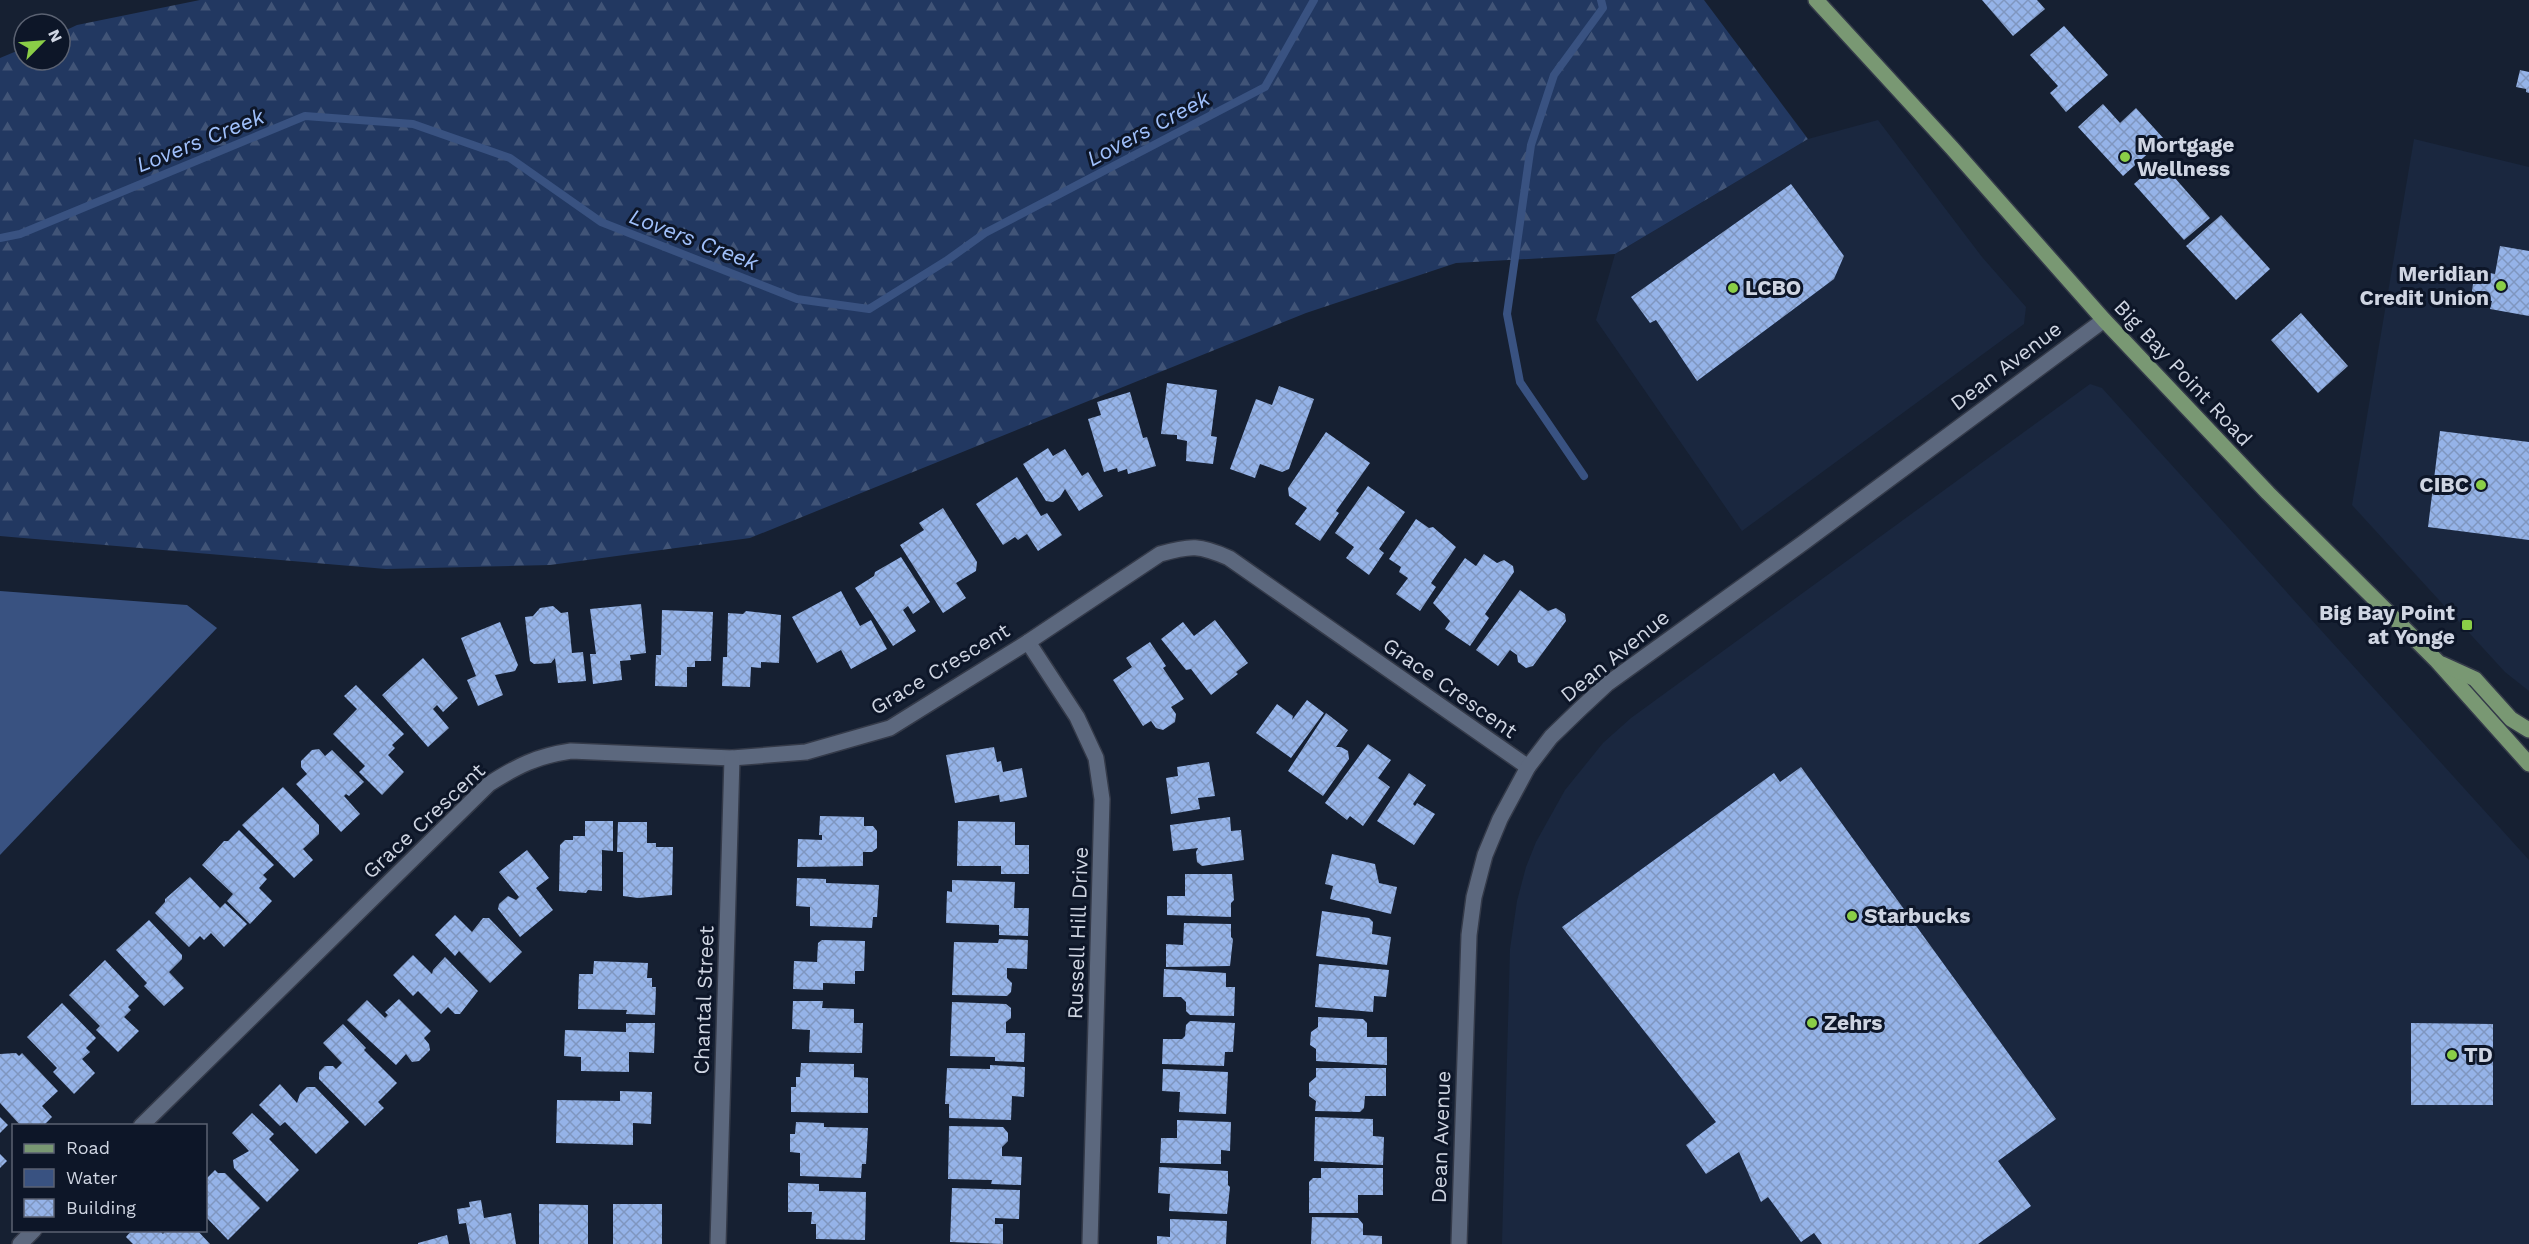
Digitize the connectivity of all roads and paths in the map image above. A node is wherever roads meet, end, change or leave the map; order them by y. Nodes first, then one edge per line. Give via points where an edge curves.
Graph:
1 (1816, 0) edge
2 (2104, 320) junction
3 (1028, 642) junction
4 (2437, 661) junction
5 (2529, 730) edge
6 (732, 758) junction
7 (2529, 764) edge
8 (1528, 768) junction
9 (142, 1124) edge
10 (32, 1232) edge
11 (20, 1244) edge
12 (718, 1244) edge
13 (1090, 1244) edge
14 (1459, 1244) edge

1 - 2 main road, Big Bay Point Road
2 - 4 main road, Big Bay Point Road via 2268,493
2 - 8 street, Dean Avenue via 1607,684 1551,737
3 - 6 street, Grace Crescent via 890,728 806,752
3 - 8 street, Grace Crescent via 1160,554 1206,548 1229,558
3 - 13 street, Russell Hill Drive via 1077,717 1096,758 1102,799
4 - 5 main road via 2475,679 2511,719
4 - 7 main road, Big Bay Point Road
6 - 9 street, Grace Crescent via 571,751 546,754 517,766 489,784
6 - 12 street, Chantal Street
8 - 14 street, Dean Avenue via 1492,837 1474,897 1469,935
10 - 11 street

